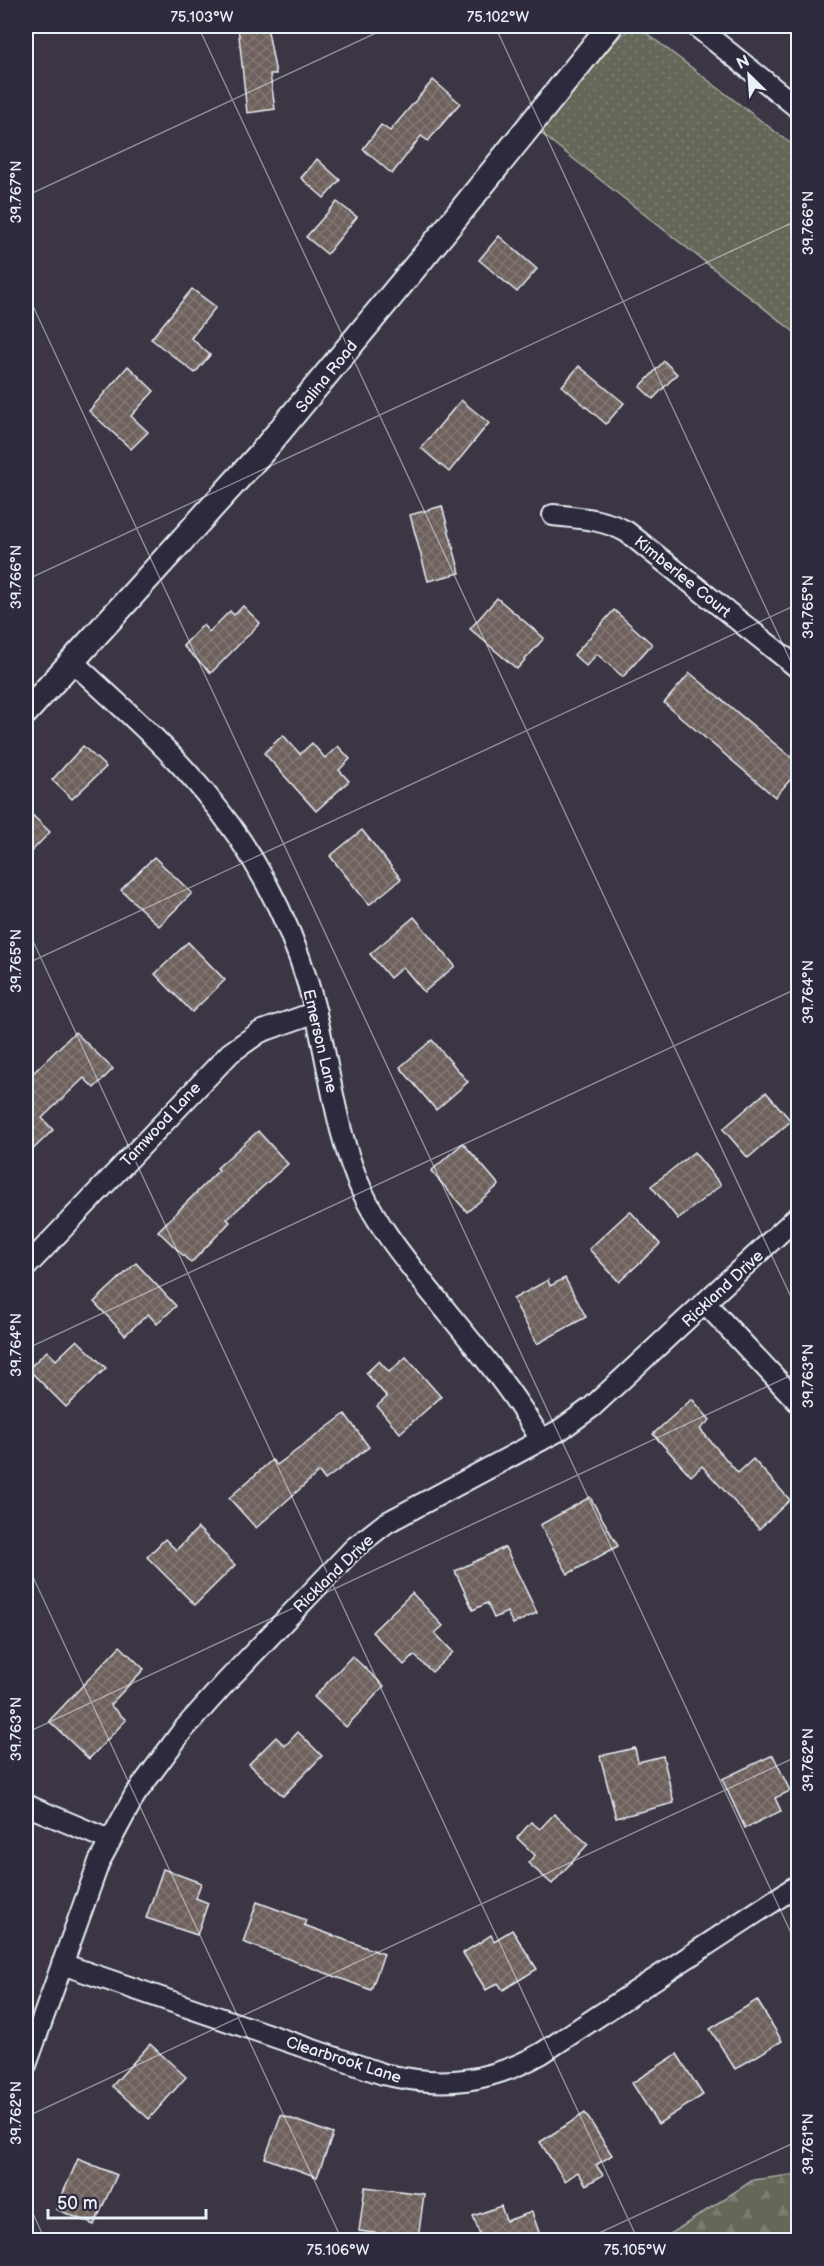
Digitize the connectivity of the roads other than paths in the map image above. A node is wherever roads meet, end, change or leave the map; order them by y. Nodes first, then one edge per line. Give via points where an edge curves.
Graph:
1 (610, 26) edge
2 (696, 26) edge
3 (798, 108) edge
4 (553, 515) dead end
5 (73, 662) junction
6 (798, 668) edge
7 (26, 712) edge
8 (316, 1012) junction
9 (798, 1216) edge
10 (26, 1267) edge
11 (706, 1304) junction
12 (798, 1402) edge
13 (541, 1440) junction
14 (26, 1805) edge
15 (109, 1840) junction
16 (798, 1885) edge
17 (62, 1964) junction
18 (26, 2066) edge

1 - 5 street, Salina Road via 263,451
2 - 3 street
4 - 6 street, Kimberlee Court via 607,522 627,532
5 - 7 street, Salina Road
5 - 8 street, Emerson Lane via 164,747 229,824 280,910 303,966
8 - 10 street, Tamwood Lane via 260,1032 230,1053
8 - 13 street, Emerson Lane via 344,1140 363,1192 388,1236 516,1399
9 - 11 street, Rickland Drive
11 - 12 street
11 - 13 street, Rickland Drive via 601,1400
13 - 15 street, Rickland Drive via 394,1519 354,1548 183,1730 140,1788
14 - 15 street
15 - 17 street, Rickland Drive
16 - 17 street, Clearbrook Lane via 542,2053 500,2073 463,2081 429,2081 384,2074
17 - 18 street, Rickland Drive

